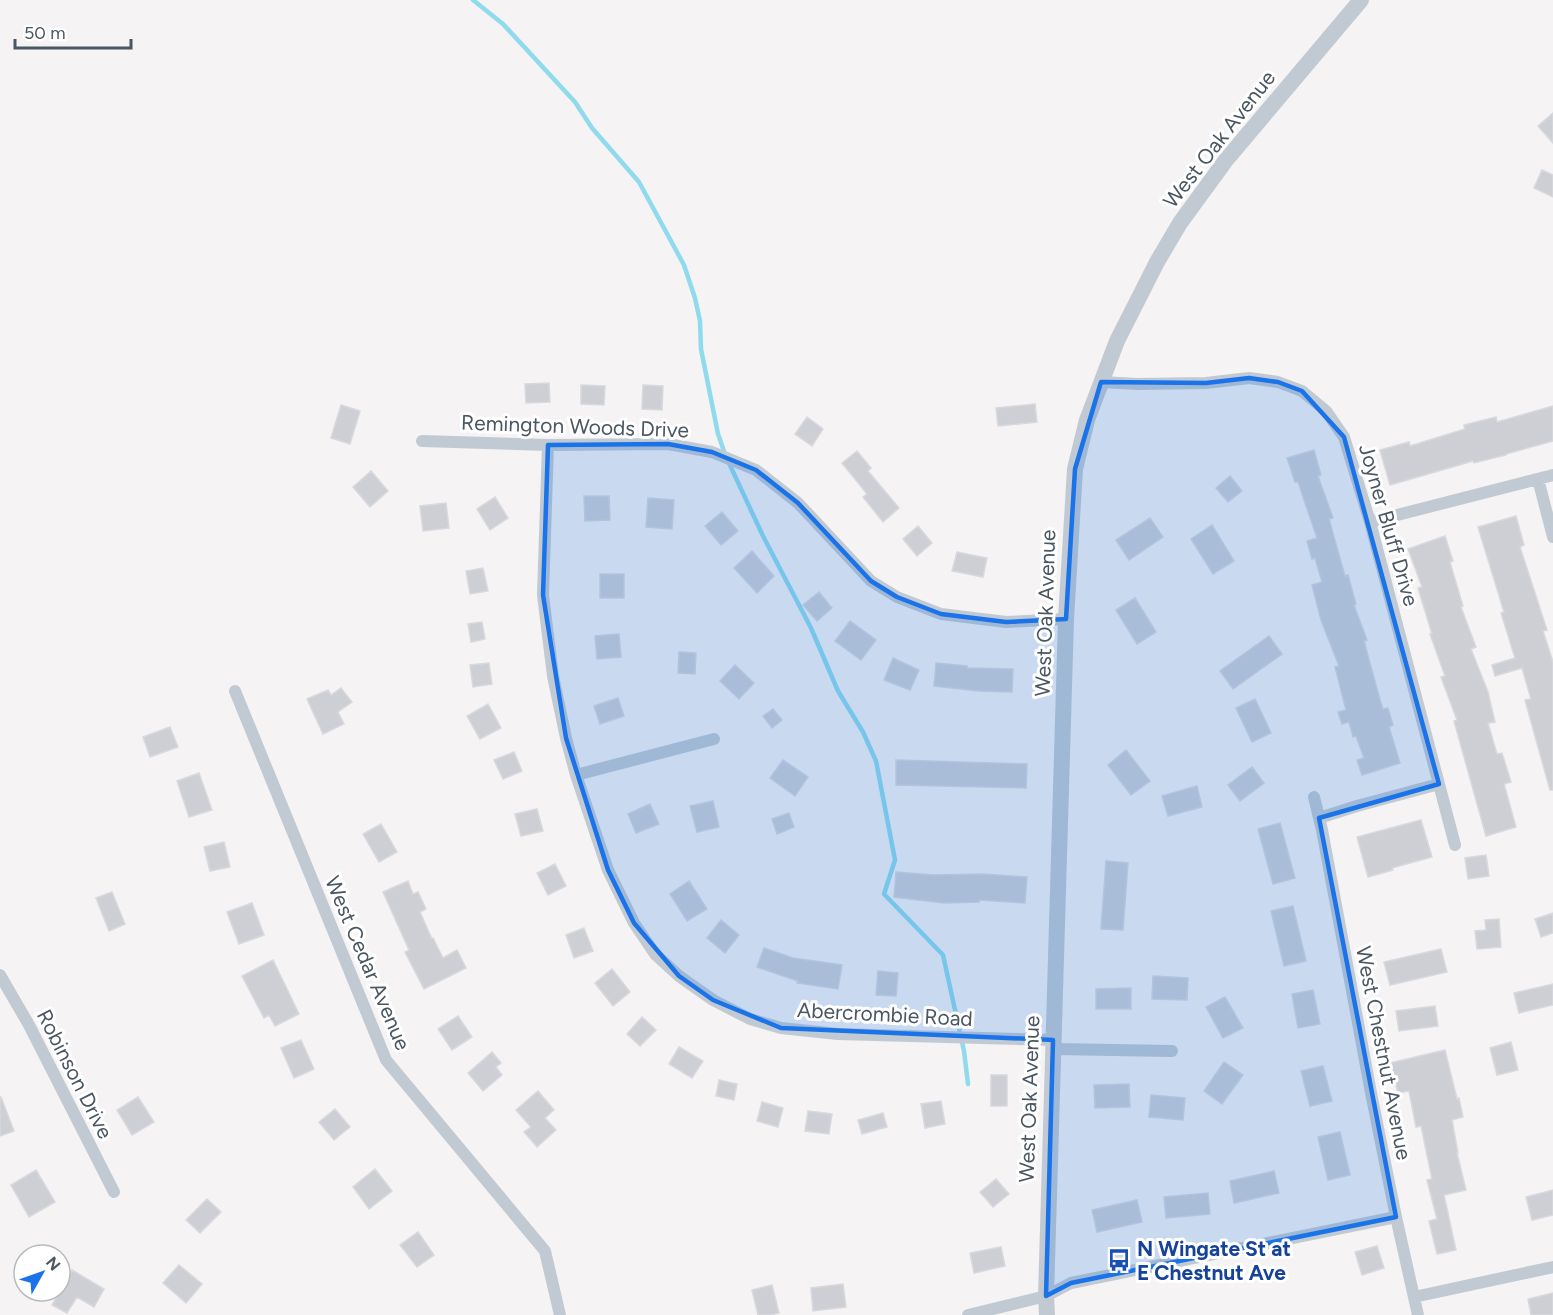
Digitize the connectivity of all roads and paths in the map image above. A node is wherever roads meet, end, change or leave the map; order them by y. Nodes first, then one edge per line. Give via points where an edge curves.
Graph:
1 (1361, 0) edge
2 (1101, 382) junction
3 (422, 441) dead end
4 (548, 445) junction
5 (1553, 475) edge
6 (1538, 479) junction
7 (1370, 522) junction
8 (1553, 537) edge
9 (1066, 619) junction
10 (235, 690) dead end
11 (714, 739) dead end
12 (576, 775) junction
13 (1438, 784) junction
14 (1314, 797) dead end
15 (1319, 818) junction
16 (1455, 845) dead end
17 (0, 975) edge
18 (1053, 1045) junction
19 (1172, 1051) dead end
20 (114, 1191) dead end
21 (1396, 1217) junction
22 (1553, 1267) edge
23 (1046, 1296) junction
24 (1414, 1297) junction
25 (561, 1315) edge
26 (968, 1315) edge
27 (1047, 1315) edge
28 (1418, 1315) edge

1 - 2 street, West Oak Avenue via 1226,160 1180,223 1117,341
2 - 7 street, Joyner Bluff Drive via 1206,383 1250,378 1302,391 1326,411 1344,436
2 - 9 street, West Oak Avenue via 1075,469
3 - 4 street, Remington Woods Drive
4 - 9 street, Remington Woods Drive via 668,444 712,452 756,470 790,496 871,580 897,597 941,614 963,617 1006,622
4 - 12 street, Abercrombie Road via 543,595 553,676
5 - 6 street
6 - 7 street
6 - 8 street
7 - 13 street, Joyner Bluff Drive
9 - 18 street, West Oak Avenue
10 - 25 street, West Cedar Avenue via 386,1060 545,1251
11 - 12 street
12 - 18 street, Abercrombie Road via 608,870 634,923 656,954 712,1000 750,1019 781,1028
13 - 15 street
13 - 16 street, Joyner Bluff Drive
14 - 15 street, West Chestnut Avenue
15 - 21 street, West Chestnut Avenue
17 - 20 street, Robinson Drive
18 - 19 street, Abercrombie Road
18 - 23 street, West Oak Avenue
21 - 23 street via 1071,1283
21 - 24 street, West Chestnut Avenue
22 - 24 street
23 - 26 street
23 - 27 street, West Oak Avenue
24 - 28 street, West Chestnut Avenue

